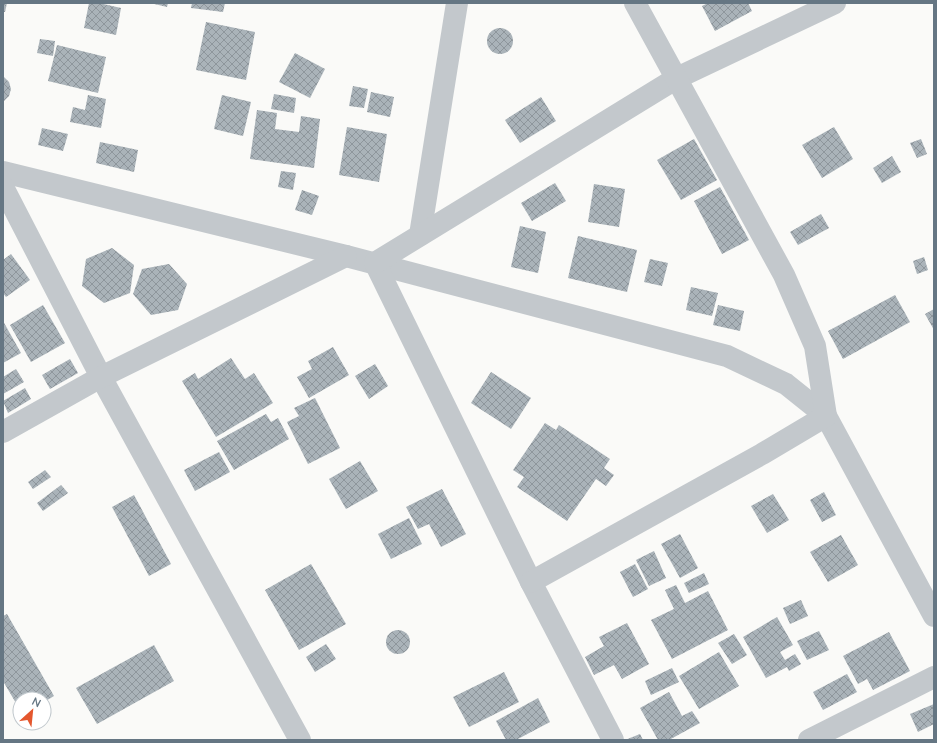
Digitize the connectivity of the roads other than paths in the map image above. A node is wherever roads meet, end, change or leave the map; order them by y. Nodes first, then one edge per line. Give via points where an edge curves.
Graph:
1 (457, 3) edge
2 (635, 3) edge
3 (835, 3) edge
4 (677, 78) junction
5 (3, 172) edge
6 (3, 187) edge
7 (420, 235) junction
8 (346, 256) junction
9 (375, 263) junction
10 (101, 377) junction
11 (826, 416) junction
12 (3, 432) edge
13 (531, 582) junction
14 (934, 616) edge
15 (934, 677) edge
16 (300, 740) edge
17 (613, 740) edge
18 (809, 740) edge

1 - 7 street
2 - 4 street
3 - 4 street
4 - 7 street
4 - 11 street via 784,275 815,346
5 - 8 street
6 - 10 street
7 - 9 street
8 - 9 street
8 - 10 street
9 - 11 street via 727,356 786,384
9 - 13 street
10 - 12 street
10 - 16 street
11 - 13 street
11 - 14 street
13 - 17 street
15 - 18 street

